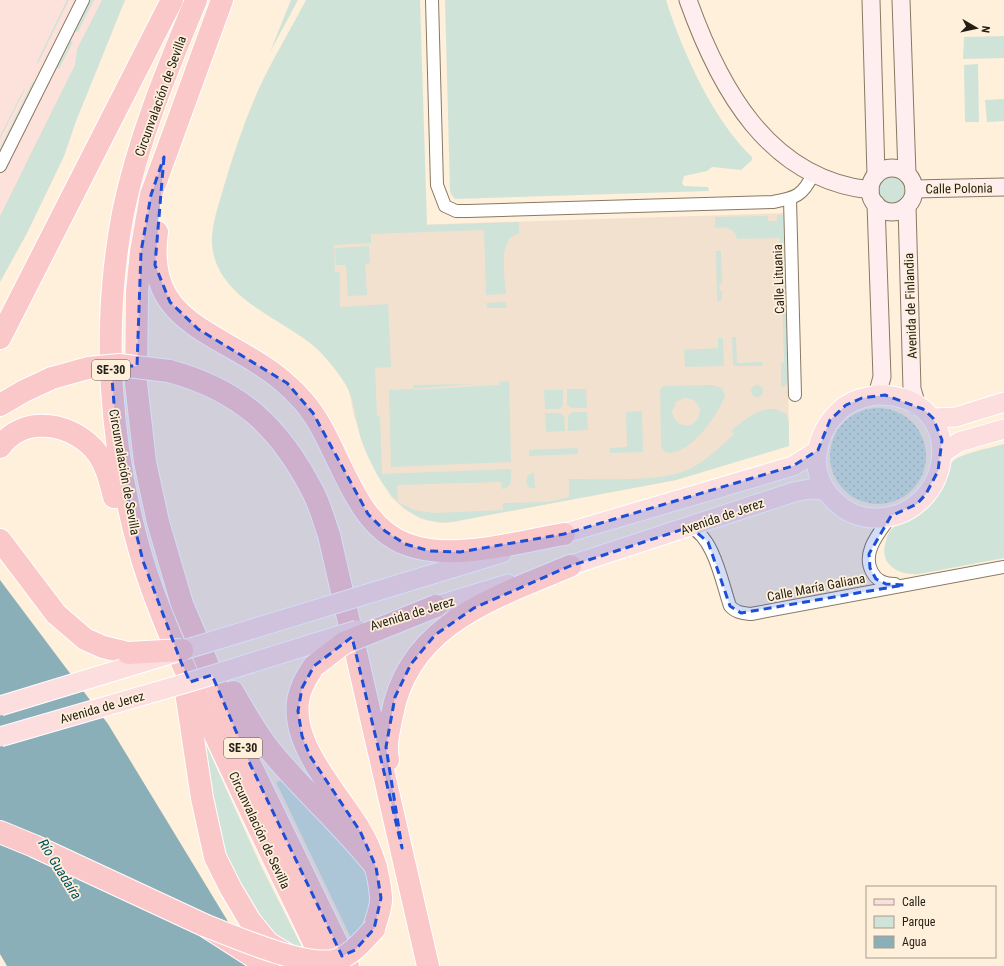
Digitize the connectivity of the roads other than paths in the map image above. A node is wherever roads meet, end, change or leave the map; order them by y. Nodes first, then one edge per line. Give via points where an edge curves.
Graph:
1 (83, 0) edge
2 (172, 0) edge
3 (182, 0) edge
4 (196, 0) edge
5 (222, 0) edge
6 (432, 0) edge
7 (688, 0) edge
8 (871, 0) edge
9 (901, 0) edge
10 (164, 157) junction
11 (0, 166) edge
12 (813, 174) junction
13 (131, 178) junction
14 (910, 182) junction
15 (1004, 187) edge
16 (874, 190) junction
17 (790, 199) junction
18 (907, 206) junction
19 (0, 338) edge
20 (795, 395) dead end
21 (877, 395) junction
22 (1004, 402) edge
23 (0, 405) edge
24 (917, 406) junction
25 (933, 418) junction
26 (1004, 429) edge
27 (0, 447) edge
28 (818, 450) junction
29 (943, 452) junction
30 (824, 490) junction
31 (891, 516) junction
32 (158, 522) junction
33 (690, 527) junction
34 (564, 534) junction
35 (0, 540) edge
36 (143, 561) junction
37 (570, 566) junction
38 (1004, 567) edge
39 (904, 585) junction
40 (436, 606) junction
41 (181, 656) junction
42 (0, 706) edge
43 (0, 737) edge
44 (0, 832) edge
45 (402, 848) junction
46 (376, 867) junction
47 (204, 924) junction
48 (292, 958) junction
49 (268, 966) edge
50 (325, 966) edge
51 (348, 966) edge
52 (428, 966) edge

1 - 11 street
2 - 19 highway
3 - 13 highway via 144,100
4 - 13 highway, Circunvalación de Sevilla / SE-30 via 146,127
5 - 10 highway, Circunvalación de Sevilla / SE-30
6 - 17 street via 437,185 445,206 468,211 773,202
7 - 12 main road via 722,77 750,122 770,144
8 - 16 main road
9 - 14 main road
10 - 32 highway, Circunvalación de Sevilla / SE-30 via 151,195 137,291 136,383 145,462
10 - 34 highway via 155,265 170,302 198,329 260,364 287,383 305,402 325,433 352,490 368,514 385,531 405,544 430,551 460,552
12 - 16 main road via 846,186
12 - 17 street via 805,188
13 - 36 highway, Circunvalación de Sevilla / SE-30 via 123,214 113,288 111,375 118,448
14 - 15 main road, Calle Polonia
14 - 16 main road via 894,168 884,169
14 - 18 main road via 911,201
16 - 18 main road via 884,210 894,212
16 - 21 main road via 882,377
17 - 20 street, Calle Lituania
18 - 24 main road, Avenida de Finlandia via 912,389
21 - 24 main road via 894,397
21 - 28 main road via 855,401 836,414 825,430
22 - 25 main road via 956,417
23 - 45 highway, bridge via 52,378 88,368 119,365 169,371 196,378 222,391 257,414 290,451 314,493 329,535
24 - 25 main road
25 - 29 main road via 939,429
26 - 29 main road via 960,442
27 - 36 highway via 6,439 22,430 40,426 66,429 85,440 98,454 107,470 124,534
28 - 30 main road via 815,467
28 - 34 main road, Avenida de Jerez via 793,466
29 - 31 main road via 938,471 918,504
30 - 31 main road via 853,514 875,518
30 - 33 main road, Avenida de Jerez via 802,490
31 - 39 street, Calle María Galiana via 873,544 869,554 870,568 876,579 886,584
32 - 46 highway via 222,671 248,719 268,748
32 - 51 highway, Circunvalación de Sevilla / SE-30 via 182,604 250,764
33 - 37 main road, Avenida de Jerez
33 - 39 street, Calle María Galiana via 697,530 708,542 730,606 734,610 751,614
34 - 41 main road, Avenida de Jerez, bridge via 400,584
35 - 41 highway, bridge via 56,614 84,638 103,647 128,653
36 - 41 highway, Circunvalación de Sevilla / SE-30
37 - 40 main road, Avenida de Jerez
37 - 45 highway via 474,608 436,635 411,664 395,697 386,747
38 - 39 street, Calle María Galiana
40 - 43 main road, Avenida de Jerez, bridge
40 - 46 highway, bridge via 344,643 314,666 302,688 298,711 302,736 310,756 360,830
41 - 42 main road, Avenida de Jerez, bridge
41 - 48 highway via 202,798 216,857 250,920 268,943
41 - 50 highway, Circunvalación de Sevilla / SE-30
44 - 47 highway
45 - 52 highway
46 - 48 highway, bridge via 381,898 374,929 355,950 333,961 312,962
47 - 48 highway, bridge via 262,949
47 - 49 highway

